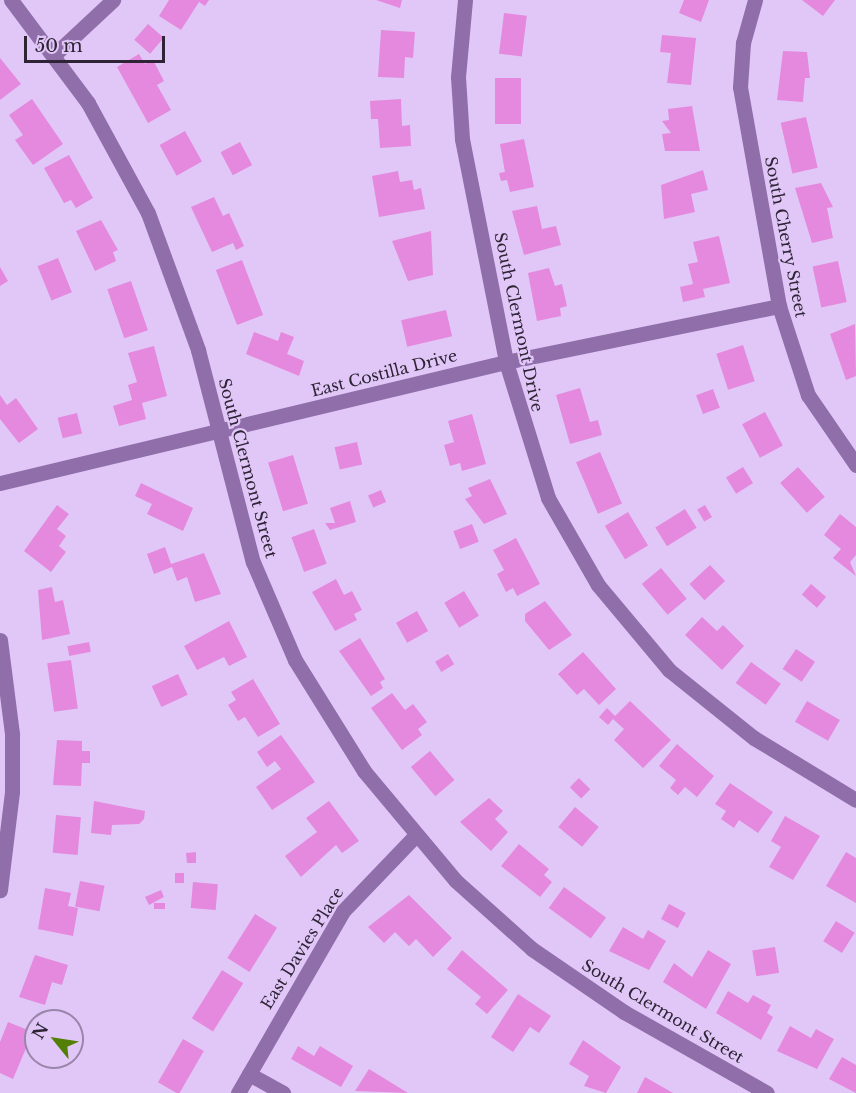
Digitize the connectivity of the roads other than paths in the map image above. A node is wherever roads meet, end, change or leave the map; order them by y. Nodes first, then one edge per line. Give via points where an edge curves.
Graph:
1 (11, 0) edge
2 (113, 0) edge
3 (465, 0) edge
4 (755, 0) edge
5 (54, 55) junction
6 (779, 306) junction
7 (506, 362) junction
8 (219, 432) junction
9 (856, 465) edge
10 (0, 483) edge
11 (0, 640) edge
12 (856, 800) edge
13 (415, 836) junction
14 (0, 890) edge
15 (249, 1074) junction
16 (238, 1093) edge
17 (283, 1093) edge
18 (767, 1093) edge

1 - 5 street, South Clermont Street
2 - 5 street
3 - 7 street, South Clermont Drive via 458,77 462,139
4 - 6 street, South Cherry Street via 743,43 740,87
5 - 8 street, South Clermont Street via 121,157 148,213 176,278
6 - 7 street, East Costilla Drive
6 - 9 street, South Cherry Street via 808,395
7 - 8 street, East Costilla Drive
7 - 12 street, South Clermont Drive via 548,498 585,565 630,629 704,702
8 - 10 street, East Costilla Drive
8 - 13 street, South Clermont Street via 253,562 295,660 364,771
11 - 14 street via 12,746
13 - 15 street, East Davies Place via 343,911
13 - 18 street, South Clermont Street via 492,915 578,983
15 - 16 street, East Davies Place
15 - 17 street

